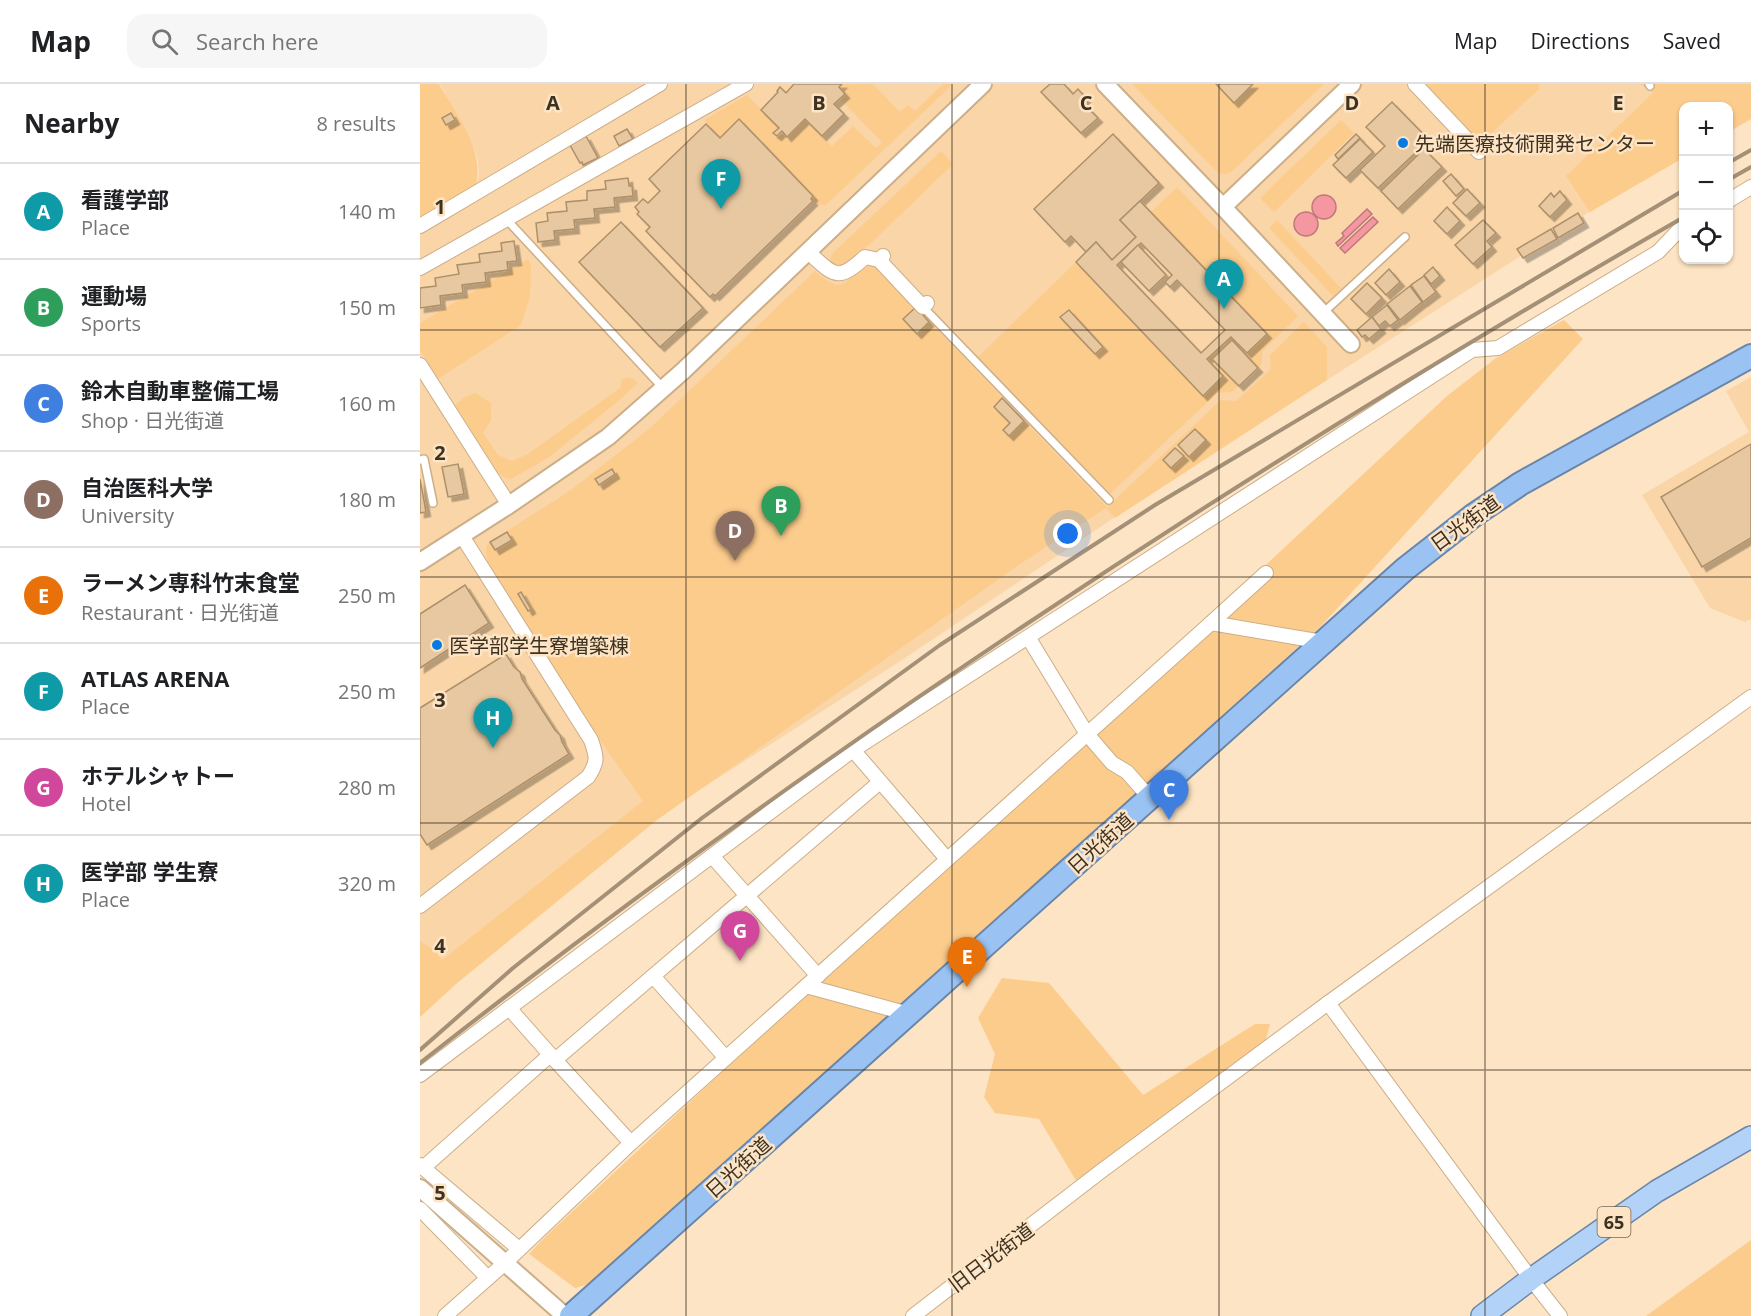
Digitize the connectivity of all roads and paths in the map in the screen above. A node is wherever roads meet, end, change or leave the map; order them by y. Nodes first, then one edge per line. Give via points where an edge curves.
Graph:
1 (660, 84) edge
2 (746, 84) edge
3 (983, 84) edge
4 (1105, 84) edge
5 (1352, 84) edge
6 (1415, 84) edge
7 (1479, 152) dead end
8 (1751, 187) edge
9 (1733, 198) edge
10 (1223, 207) junction
11 (507, 220) junction
12 (420, 226) edge
13 (1679, 230) edge
14 (1405, 237) dead end
15 (808, 252) junction
16 (420, 268) edge
17 (925, 305) joint
18 (1323, 314) junction
19 (1351, 344) dead end
20 (1751, 356) edge
21 (420, 365) edge
22 (664, 388) junction
23 (420, 460) edge
24 (1109, 500) dead end
25 (433, 503) dead end
26 (509, 505) junction
27 (462, 536) junction
28 (420, 562) edge
29 (1266, 573) dead end
30 (1211, 623) junction
31 (1028, 638) junction
32 (1323, 642) junction
33 (1751, 697) edge
34 (1087, 734) junction
35 (853, 750) junction
36 (880, 782) junction
37 (1150, 798) junction
38 (712, 856) junction
39 (947, 860) junction
40 (747, 896) junction
41 (420, 906) edge
42 (652, 976) junction
43 (818, 976) junction
44 (806, 986) junction
45 (1328, 1003) junction
46 (509, 1008) junction
47 (909, 1014) junction
48 (553, 1058) junction
49 (726, 1058) junction
50 (420, 1075) edge
51 (1751, 1137) edge
52 (631, 1143) junction
53 (422, 1166) edge
54 (420, 1188) edge
55 (420, 1209) edge
56 (519, 1249) junction
57 (505, 1263) junction
58 (488, 1278) junction
59 (1531, 1279) junction
60 (445, 1316) edge
61 (566, 1316) edge
62 (571, 1316) edge
63 (914, 1316) edge
64 (1482, 1316) edge
65 (1560, 1316) edge

1 - 12 street
2 - 11 street
3 - 15 street
4 - 10 street
5 - 10 street
6 - 7 street
8 - 9 street
10 - 18 street
11 - 16 street
11 - 22 lane
13 - 31 street via 1658,252 1498,348 1472,350
14 - 18 lane
15 - 17 street via 834,273 843,274 865,257 881,258
15 - 22 street
17 - 24 lane
18 - 19 street
20 - 32 highway, 日光街道 via 1520,484 1473,515
21 - 26 street
22 - 26 street via 608,437
23 - 25 lane via 424,459
26 - 27 street
27 - 28 street
27 - 41 street via 591,740 596,766 588,777
29 - 30 street
30 - 32 street
30 - 34 street
31 - 34 street
31 - 35 street
32 - 37 highway, 日光街道
33 - 45 street, 旧日光街道
34 - 37 street
34 - 39 street
35 - 36 street
35 - 38 street
36 - 39 street
36 - 40 street
37 - 47 highway, 日光街道
38 - 40 street
38 - 46 street
39 - 43 street
40 - 42 street
40 - 43 street
42 - 48 street
42 - 49 street
43 - 44 street
44 - 47 street
44 - 49 street
45 - 59 street
45 - 63 street, 旧日光街道
46 - 48 street
46 - 50 street
47 - 62 highway, 日光街道
48 - 52 street
48 - 53 street
49 - 52 street
51 - 59 main road, 65 via 1658,1191
52 - 56 street
53 - 56 street
54 - 57 street
55 - 58 street
56 - 57 street
57 - 58 street
57 - 61 street
58 - 60 street
59 - 64 main road, 65
59 - 65 street

